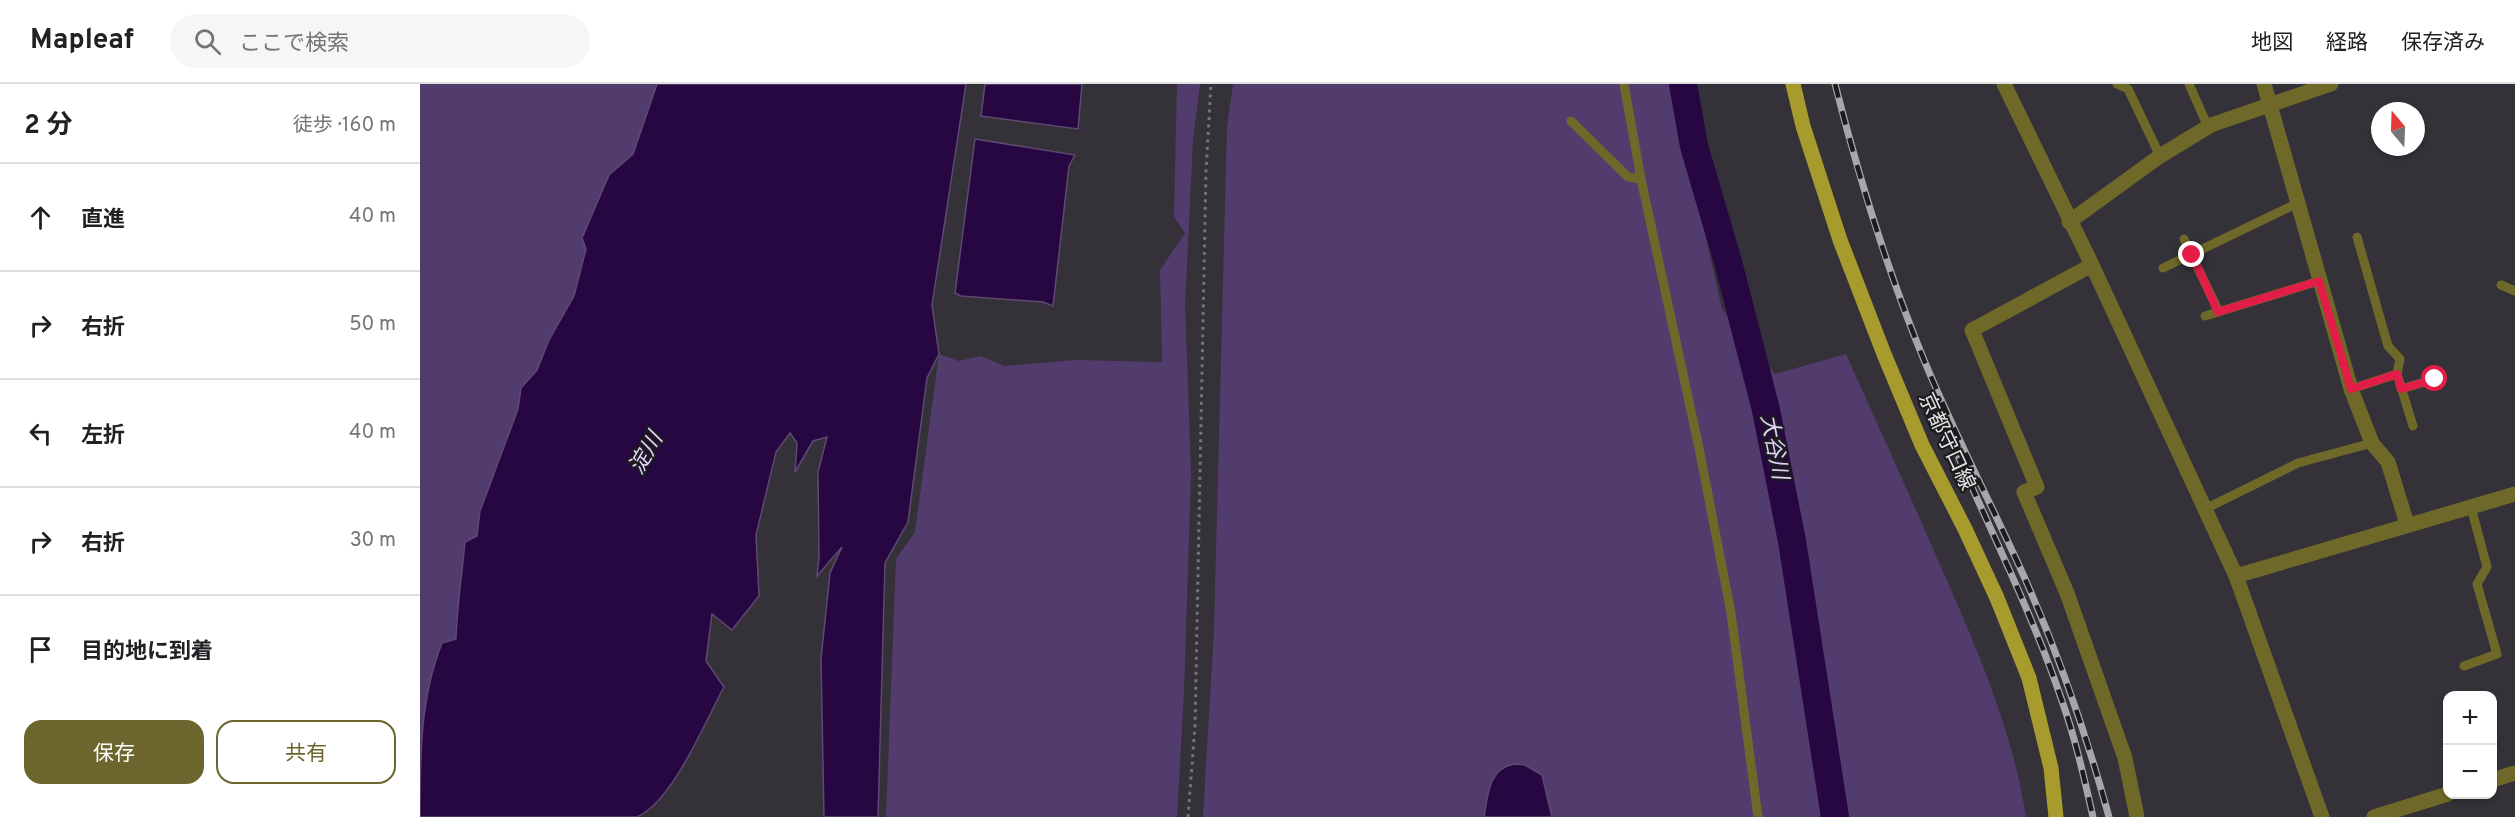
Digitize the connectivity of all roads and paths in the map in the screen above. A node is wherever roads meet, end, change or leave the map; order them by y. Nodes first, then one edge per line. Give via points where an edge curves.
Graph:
1 (1211, 84) edge
2 (1624, 84) edge
3 (1793, 84) edge
4 (2004, 84) edge
5 (2117, 84) edge
6 (2189, 84) edge
7 (2264, 84) edge
8 (2331, 84) edge
9 (2268, 106) junction
10 (1571, 122) dead end
11 (2208, 127) junction
12 (2160, 156) junction
13 (1641, 179) junction
14 (2296, 204) junction
15 (2069, 222) junction
16 (2357, 237) dead end
17 (2184, 239) dead end
18 (2192, 255) junction
19 (2092, 265) junction
20 (2163, 268) dead end
21 (2319, 281) junction
22 (2500, 285) dead end
23 (2515, 291) edge
24 (2218, 312) junction
25 (2205, 316) dead end
26 (2397, 374) junction
27 (2435, 379) dead end
28 (2351, 389) junction
29 (2401, 389) junction
30 (2413, 426) dead end
31 (2372, 442) junction
32 (2515, 494) edge
33 (2471, 507) junction
34 (2205, 508) junction
35 (2407, 525) junction
36 (2236, 576) junction
37 (2464, 666) dead end
38 (2515, 773) edge
39 (2497, 779) edge
40 (2443, 796) edge
41 (1188, 817) edge
42 (1758, 817) edge
43 (2056, 817) edge
44 (2137, 817) edge
45 (2322, 817) edge
46 (2374, 817) edge

1 - 41 path via 1195,726
2 - 13 lane
3 - 43 main road, 京都守口線 via 1833,217 1884,354 1922,445 1997,598 2029,678 2050,768
4 - 15 street
5 - 12 lane via 2128,89
6 - 11 lane
7 - 9 street
8 - 9 street
9 - 11 street
9 - 14 street
10 - 13 lane via 1628,177
11 - 12 street
12 - 15 street
13 - 42 lane via 1700,448 1731,613
14 - 18 lane
14 - 21 street
15 - 19 street
16 - 26 lane via 2388,346 2400,358
17 - 18 lane
18 - 20 lane
18 - 24 lane
19 - 34 street
19 - 44 street via 1972,330 2037,487 2024,492 2067,593 2121,747
21 - 24 lane
21 - 28 street
22 - 23 lane
24 - 25 lane
26 - 28 lane
26 - 29 lane
27 - 29 lane
28 - 31 street
29 - 30 lane
31 - 34 lane via 2298,463
31 - 35 street via 2388,462
32 - 33 street
33 - 35 street
33 - 37 lane via 2487,567 2477,584 2497,654
34 - 36 street
35 - 36 street
36 - 45 street
38 - 39 street
40 - 46 street

